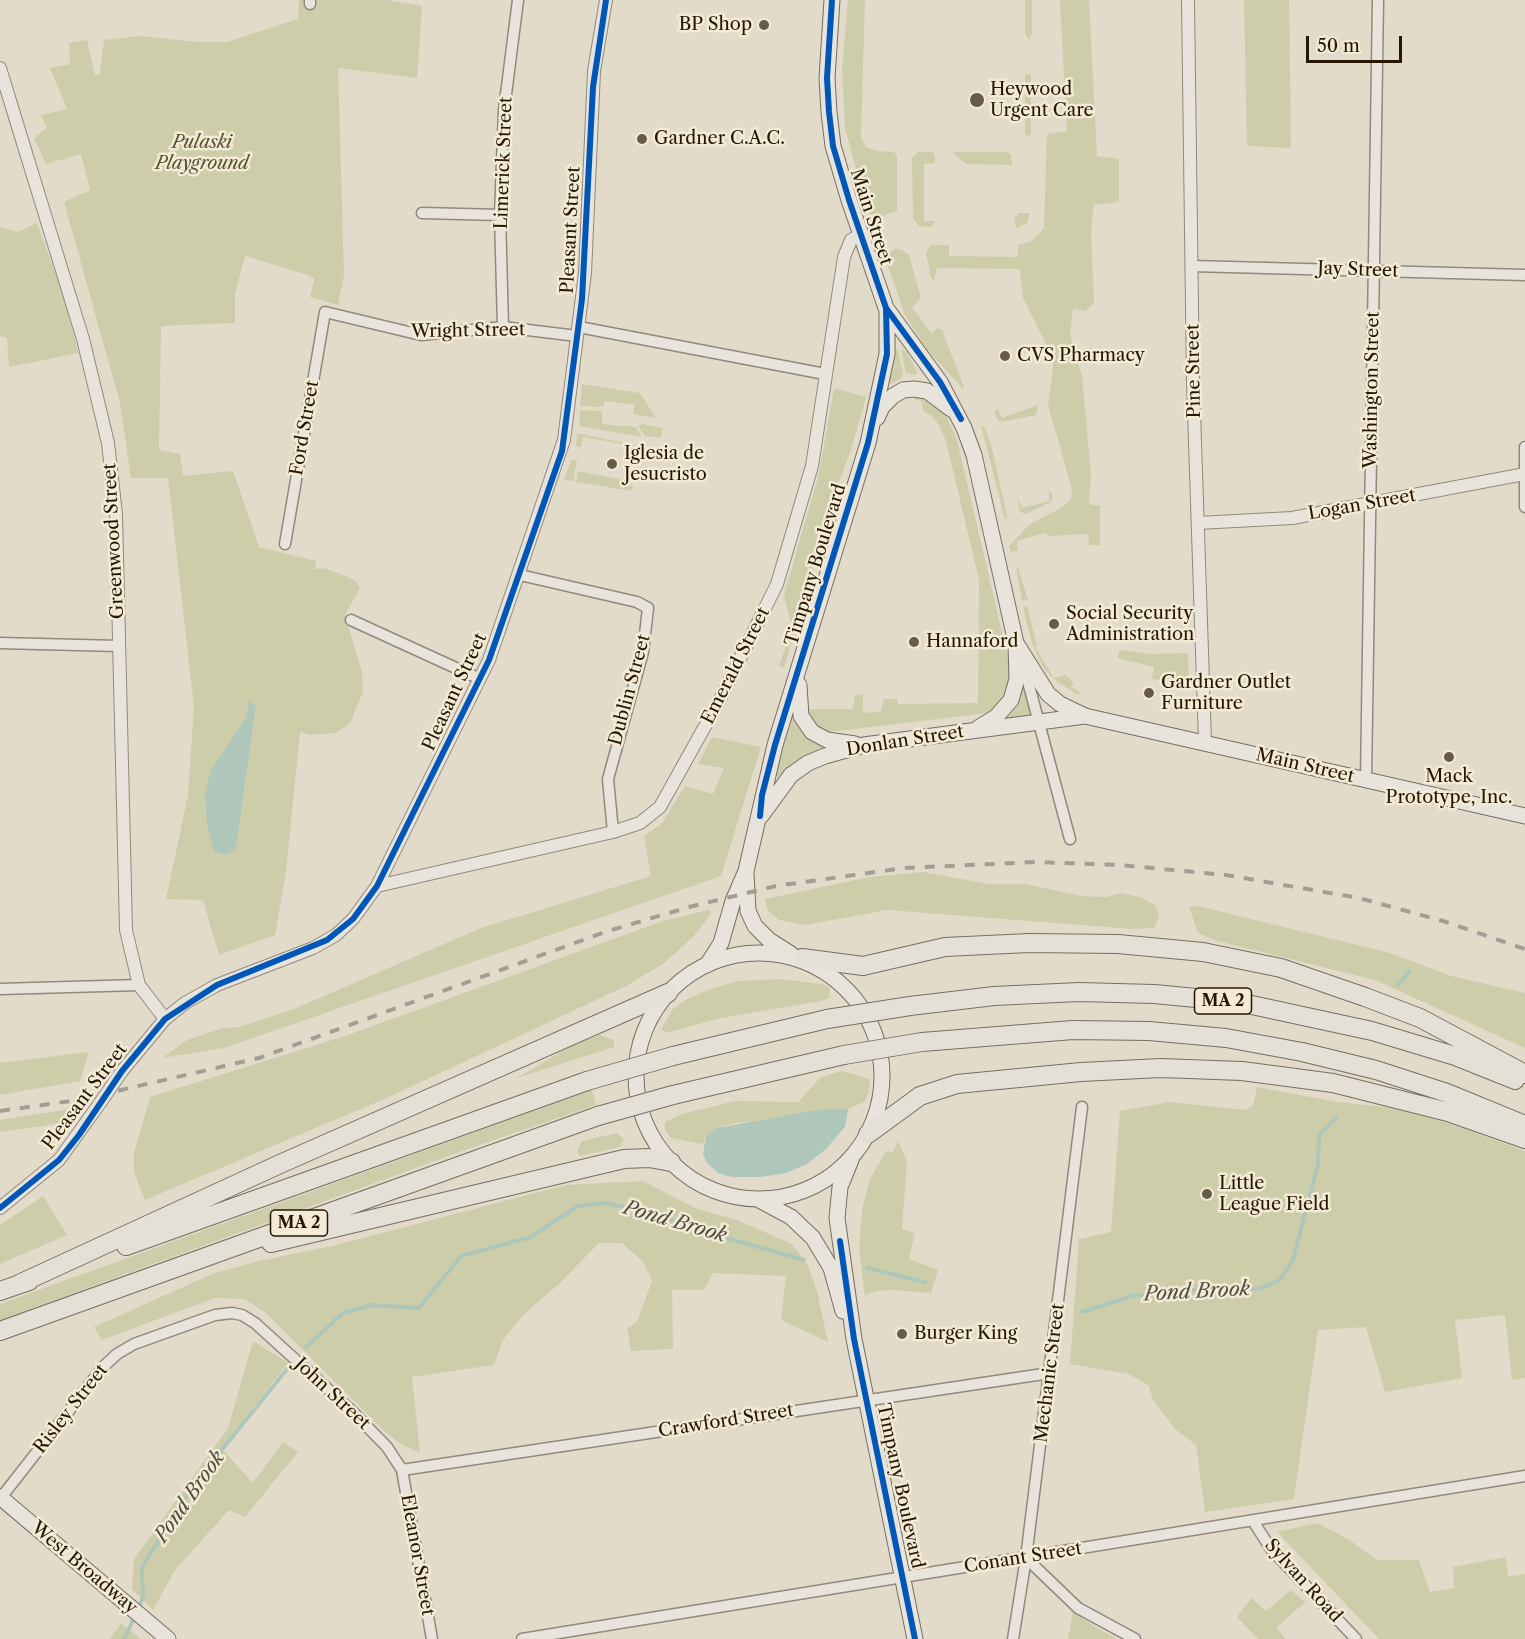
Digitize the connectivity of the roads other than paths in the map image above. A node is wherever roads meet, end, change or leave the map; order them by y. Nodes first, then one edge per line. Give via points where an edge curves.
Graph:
1 (518, 0) edge
2 (606, 0) edge
3 (832, 0) edge
4 (1188, 0) edge
5 (1378, 0) edge
6 (0, 68) edge
7 (422, 213) dead end
8 (500, 215) junction
9 (860, 235) junction
10 (1192, 266) junction
11 (1374, 271) junction
12 (1525, 275) edge
13 (886, 308) junction
14 (326, 312) joint
15 (503, 327) junction
16 (578, 331) junction
17 (825, 374) junction
18 (961, 419) junction
19 (868, 443) junction
20 (1525, 447) edge
21 (1525, 474) edge
22 (1371, 504) junction
23 (1525, 507) edge
24 (1198, 523) junction
25 (285, 544) dead end
26 (520, 575) junction
27 (351, 620) dead end
28 (1016, 643) junction
29 (0, 644) edge
30 (118, 645) junction
31 (800, 667) junction
32 (480, 679) junction
33 (1085, 716) junction
34 (1041, 723) junction
35 (966, 731) junction
36 (1205, 742) junction
37 (864, 745) junction
38 (1366, 780) junction
39 (760, 816) junction
40 (1525, 816) edge
41 (613, 832) junction
42 (1070, 839) dead end
43 (746, 871) junction
44 (377, 885) junction
45 (798, 956) junction
46 (707, 965) junction
47 (139, 985) junction
48 (0, 989) edge
49 (668, 993) junction
50 (165, 1019) junction
51 (1525, 1074) edge
52 (1525, 1084) edge
53 (1082, 1107) dead end
54 (1525, 1125) edge
55 (868, 1134) junction
56 (1525, 1139) edge
57 (854, 1155) junction
58 (671, 1162) junction
59 (759, 1200) junction
60 (0, 1208) edge
61 (199, 1259) junction
62 (19, 1284) junction
63 (0, 1291) edge
64 (255, 1323) joint
65 (0, 1331) edge
66 (854, 1339) junction
67 (1050, 1373) junction
68 (866, 1400) junction
69 (402, 1470) junction
70 (1525, 1476) edge
71 (0, 1498) edge
72 (1253, 1521) junction
73 (1026, 1558) junction
74 (903, 1578) junction
75 (168, 1639) edge
76 (432, 1639) edge
77 (522, 1639) edge
78 (915, 1639) edge
79 (1013, 1639) edge
80 (1135, 1639) edge
81 (1356, 1639) edge

1 - 8 street, Limerick Street via 504,110
2 - 16 street, Pleasant Street via 592,87 585,273
3 - 9 main road, Main Street via 827,78 833,146
4 - 10 street, Pine Street
5 - 11 street, Washington Street
6 - 30 street, Greenwood Street via 83,339 108,443 116,514
7 - 8 street
8 - 15 street, Limerick Street
9 - 13 main road, Main Street
9 - 17 street, Emerald Street via 850,240 844,257
10 - 11 street, Jay Street
10 - 24 street, Pine Street
11 - 12 street, Jay Street
11 - 22 street, Washington Street
13 - 18 main road, Main Street via 940,382
13 - 19 main road, Timpany Boulevard via 886,354
14 - 15 street, Wright Street via 421,335
14 - 25 street, Ford Street
15 - 16 street, Wright Street
16 - 17 street, Wright Street
16 - 26 street, Pleasant Street via 564,440
17 - 41 street, Emerald Street via 805,496 770,600 660,807 640,823
18 - 19 main road, Main Street via 943,400 927,391 903,390 882,407
18 - 28 main road, Main Street via 974,455
19 - 31 main road, Timpany Boulevard
20 - 21 street
21 - 22 street, Logan Street
21 - 23 street
22 - 24 street, Logan Street via 1292,518
22 - 38 street, Washington Street
24 - 36 street, Pine Street
26 - 32 street, Pleasant Street
26 - 41 street, Dublin Street via 637,602 648,608 643,652 608,779
27 - 32 street
28 - 33 main road, Main Street via 1048,694
28 - 34 street, Main Street
28 - 35 main road via 1017,679 1008,705 986,723
29 - 30 street
30 - 47 street, Greenwood Street via 125,913
31 - 37 main road via 798,700 806,725 827,740
31 - 39 main road, Timpany Boulevard via 762,795
32 - 44 street, Pleasant Street
33 - 34 main road, Main Street
33 - 36 main road, Main Street
34 - 35 main road, Donlan Street
34 - 42 street
35 - 37 main road, Donlan Street
36 - 38 main road, Main Street
37 - 39 main road, Donlan Street via 802,766 783,783
38 - 40 main road, Main Street
39 - 43 main road, Timpany Boulevard
41 - 44 street, Emerald Street
43 - 45 main road, Timpany Boulevard via 748,911 755,926 769,940
43 - 46 main road, Timpany Boulevard via 721,943
44 - 50 street, Pleasant Street via 349,924 327,940 217,985
45 - 46 main road via 742,954
45 - 51 highway via 863,966 945,947 1052,942 1139,945 1211,954 1281,968 1420,1018
45 - 55 main road, Timpany Boulevard via 848,990 873,1032 881,1081
46 - 49 main road
47 - 48 street
47 - 50 street, Greenwood Street
49 - 58 main road via 643,1038 638,1076 644,1117
49 - 62 highway
50 - 60 street, Pleasant Street, bridge via 122,1071 59,1160
52 - 62 highway, MA 2, bridge via 1455,1056 1372,1030 1238,1002 1079,992 994,996 910,1006 826,1019 587,1081
53 - 67 street, Mechanic Street
54 - 61 highway, MA 2, bridge via 1447,1093 1376,1070 1226,1038 1073,1030 922,1042 844,1055 598,1116
55 - 56 highway via 920,1096 957,1084 1161,1068 1242,1071 1333,1083 1448,1112
55 - 57 main road, Timpany Boulevard
57 - 59 main road via 816,1184
57 - 66 main road, Timpany Boulevard via 840,1187 836,1214
58 - 59 main road via 714,1190
58 - 61 highway via 624,1159
59 - 66 main road, Timpany Boulevard via 800,1224 822,1251
61 - 65 highway, MA 2
62 - 63 highway, MA 2
64 - 69 street, John Street via 352,1410 387,1447
64 - 71 street, Risley Street via 237,1314 216,1314 117,1354
66 - 68 main road, Timpany Boulevard
67 - 68 street, Crawford Street
67 - 73 street, Mechanic Street
68 - 69 street, Crawford Street
68 - 74 main road, Timpany Boulevard
69 - 76 street, Eleanor Street
70 - 72 street, Conant Street
71 - 75 main road, West Broadway
72 - 73 street, Conant Street
72 - 81 street, Sylvan Road via 1271,1550
73 - 74 street, Conant Street
73 - 79 street, Mechanic Street
73 - 80 street via 1078,1608
74 - 77 street, Conant Street
74 - 78 main road, Timpany Boulevard

